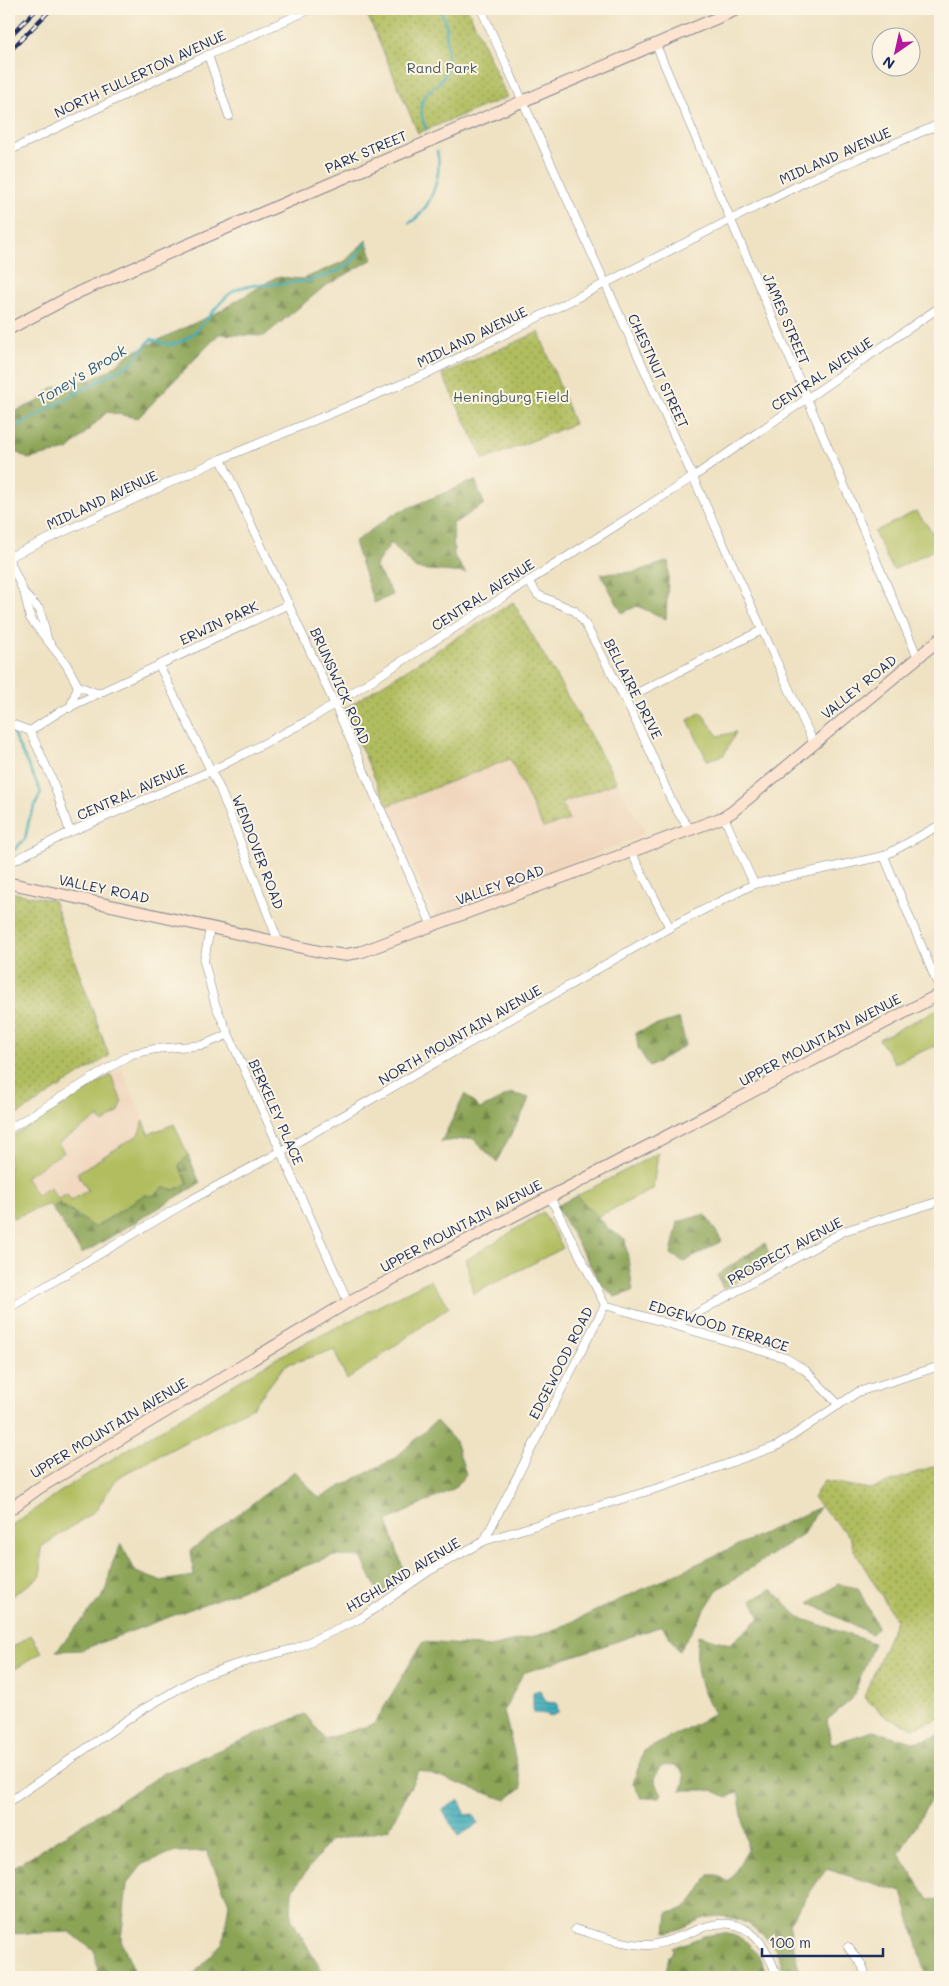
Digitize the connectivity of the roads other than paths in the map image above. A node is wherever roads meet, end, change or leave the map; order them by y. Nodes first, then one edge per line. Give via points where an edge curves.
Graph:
1 (311, 9) edge
2 (481, 9) edge
3 (738, 9) edge
4 (656, 45) junction
5 (208, 54) junction
6 (522, 102) junction
7 (229, 116) dead end
8 (940, 124) edge
9 (9, 151) edge
10 (730, 220) junction
11 (605, 284) junction
12 (939, 311) edge
13 (9, 329) edge
14 (807, 399) junction
15 (221, 459) junction
16 (693, 477) junction
17 (9, 558) edge
18 (528, 581) junction
19 (25, 595) junction
20 (289, 604) junction
21 (762, 630) junction
22 (47, 638) junction
23 (940, 639) edge
24 (918, 658) junction
25 (159, 665) junction
26 (78, 686) junction
27 (99, 694) junction
28 (625, 699) junction
29 (335, 705) junction
30 (70, 708) junction
31 (9, 723) edge
32 (30, 731) junction
33 (814, 744) junction
34 (211, 771) junction
35 (724, 817) junction
36 (940, 825) edge
37 (691, 830) junction
38 (70, 832) junction
39 (631, 852) junction
40 (884, 856) junction
41 (11, 863) edge
42 (9, 883) edge
43 (754, 884) junction
44 (432, 926) junction
45 (210, 928) junction
46 (670, 928) junction
47 (279, 943) junction
48 (940, 992) edge
49 (227, 1035) junction
50 (9, 1129) edge
51 (280, 1152) junction
52 (550, 1197) junction
53 (940, 1202) edge
54 (348, 1302) junction
55 (605, 1305) junction
56 (9, 1308) edge
57 (676, 1325) junction
58 (940, 1366) edge
59 (839, 1405) junction
60 (9, 1510) edge
61 (484, 1541) junction
62 (9, 1802) edge
63 (575, 1929) dead end
64 (848, 1947) dead end
65 (778, 1977) edge
66 (866, 1977) edge

1 - 5 street, NORTH FULLERTON AVENUE
2 - 6 street, CHESTNUT STREET
3 - 4 street, PARK STREET
4 - 6 street, PARK STREET
4 - 10 street, JAMES STREET
5 - 7 street
5 - 9 street, NORTH FULLERTON AVENUE
6 - 11 street, CHESTNUT STREET
6 - 13 street, PARK STREET via 103,281
8 - 10 street, MIDLAND AVENUE via 813,178
10 - 11 street, MIDLAND AVENUE
10 - 14 street, JAMES STREET
11 - 15 street, MIDLAND AVENUE via 426,374
11 - 16 street, CHESTNUT STREET
12 - 14 street, CENTRAL AVENUE
14 - 16 street, CENTRAL AVENUE
14 - 24 street, JAMES STREET
15 - 17 street, MIDLAND AVENUE
15 - 20 street, BRUNSWICK ROAD
16 - 18 street, CENTRAL AVENUE
16 - 21 street, CHESTNUT STREET
17 - 19 street
18 - 28 street, BELLAIRE DRIVE via 538,595 575,611
18 - 29 street, CENTRAL AVENUE
19 - 22 street via 28,614
19 - 22 street via 40,610
20 - 25 street, ERWIN PARK
20 - 29 street, BRUNSWICK ROAD
21 - 28 street
21 - 33 street, CHESTNUT STREET
22 - 26 street
23 - 24 street, VALLEY ROAD
24 - 33 street, VALLEY ROAD
25 - 27 street, ERWIN PARK
25 - 34 street
26 - 27 street
26 - 30 street
27 - 30 street, ERWIN PARK
28 - 37 street, BELLAIRE DRIVE via 660,772 669,800
29 - 34 street, CENTRAL AVENUE
29 - 44 street, BRUNSWICK ROAD
30 - 32 street, ERWIN PARK
31 - 32 street
32 - 38 street via 52,779
33 - 35 street, VALLEY ROAD
34 - 38 street, CENTRAL AVENUE
34 - 47 street, WENDOVER ROAD
35 - 37 street, VALLEY ROAD
35 - 43 street
36 - 40 street, NORTH MOUNTAIN AVENUE
37 - 39 street, VALLEY ROAD
38 - 41 street, CENTRAL AVENUE
39 - 44 street, VALLEY ROAD
39 - 46 street
40 - 43 street, NORTH MOUNTAIN AVENUE
40 - 48 street
42 - 45 street, VALLEY ROAD
43 - 46 street, NORTH MOUNTAIN AVENUE
44 - 47 street, VALLEY ROAD via 368,950 343,955
45 - 47 street, VALLEY ROAD
45 - 49 street, BERKELEY PLACE via 204,954 205,968
46 - 51 street, NORTH MOUNTAIN AVENUE
48 - 52 street, UPPER MOUNTAIN AVENUE
49 - 50 street via 203,1045 132,1054
49 - 51 street, BERKELEY PLACE
51 - 54 street, BERKELEY PLACE
51 - 56 street, NORTH MOUNTAIN AVENUE via 187,1202
52 - 54 street, UPPER MOUNTAIN AVENUE
52 - 55 street, EDGEWOOD ROAD
53 - 57 street, PROSPECT AVENUE via 844,1231
54 - 60 street, UPPER MOUNTAIN AVENUE via 39,1488
55 - 57 street, EDGEWOOD TERRACE
55 - 61 street, EDGEWOOD ROAD
57 - 59 street, EDGEWOOD TERRACE via 786,1358 804,1370
58 - 59 street, HIGHLAND AVENUE via 858,1392
59 - 61 street, HIGHLAND AVENUE via 777,1446 671,1484
61 - 62 street, HIGHLAND AVENUE via 429,1571 361,1618 296,1648 196,1678 140,1711
63 - 65 street via 646,1945 666,1942 710,1925 737,1926 756,1936 766,1947
64 - 66 street via 862,1964

